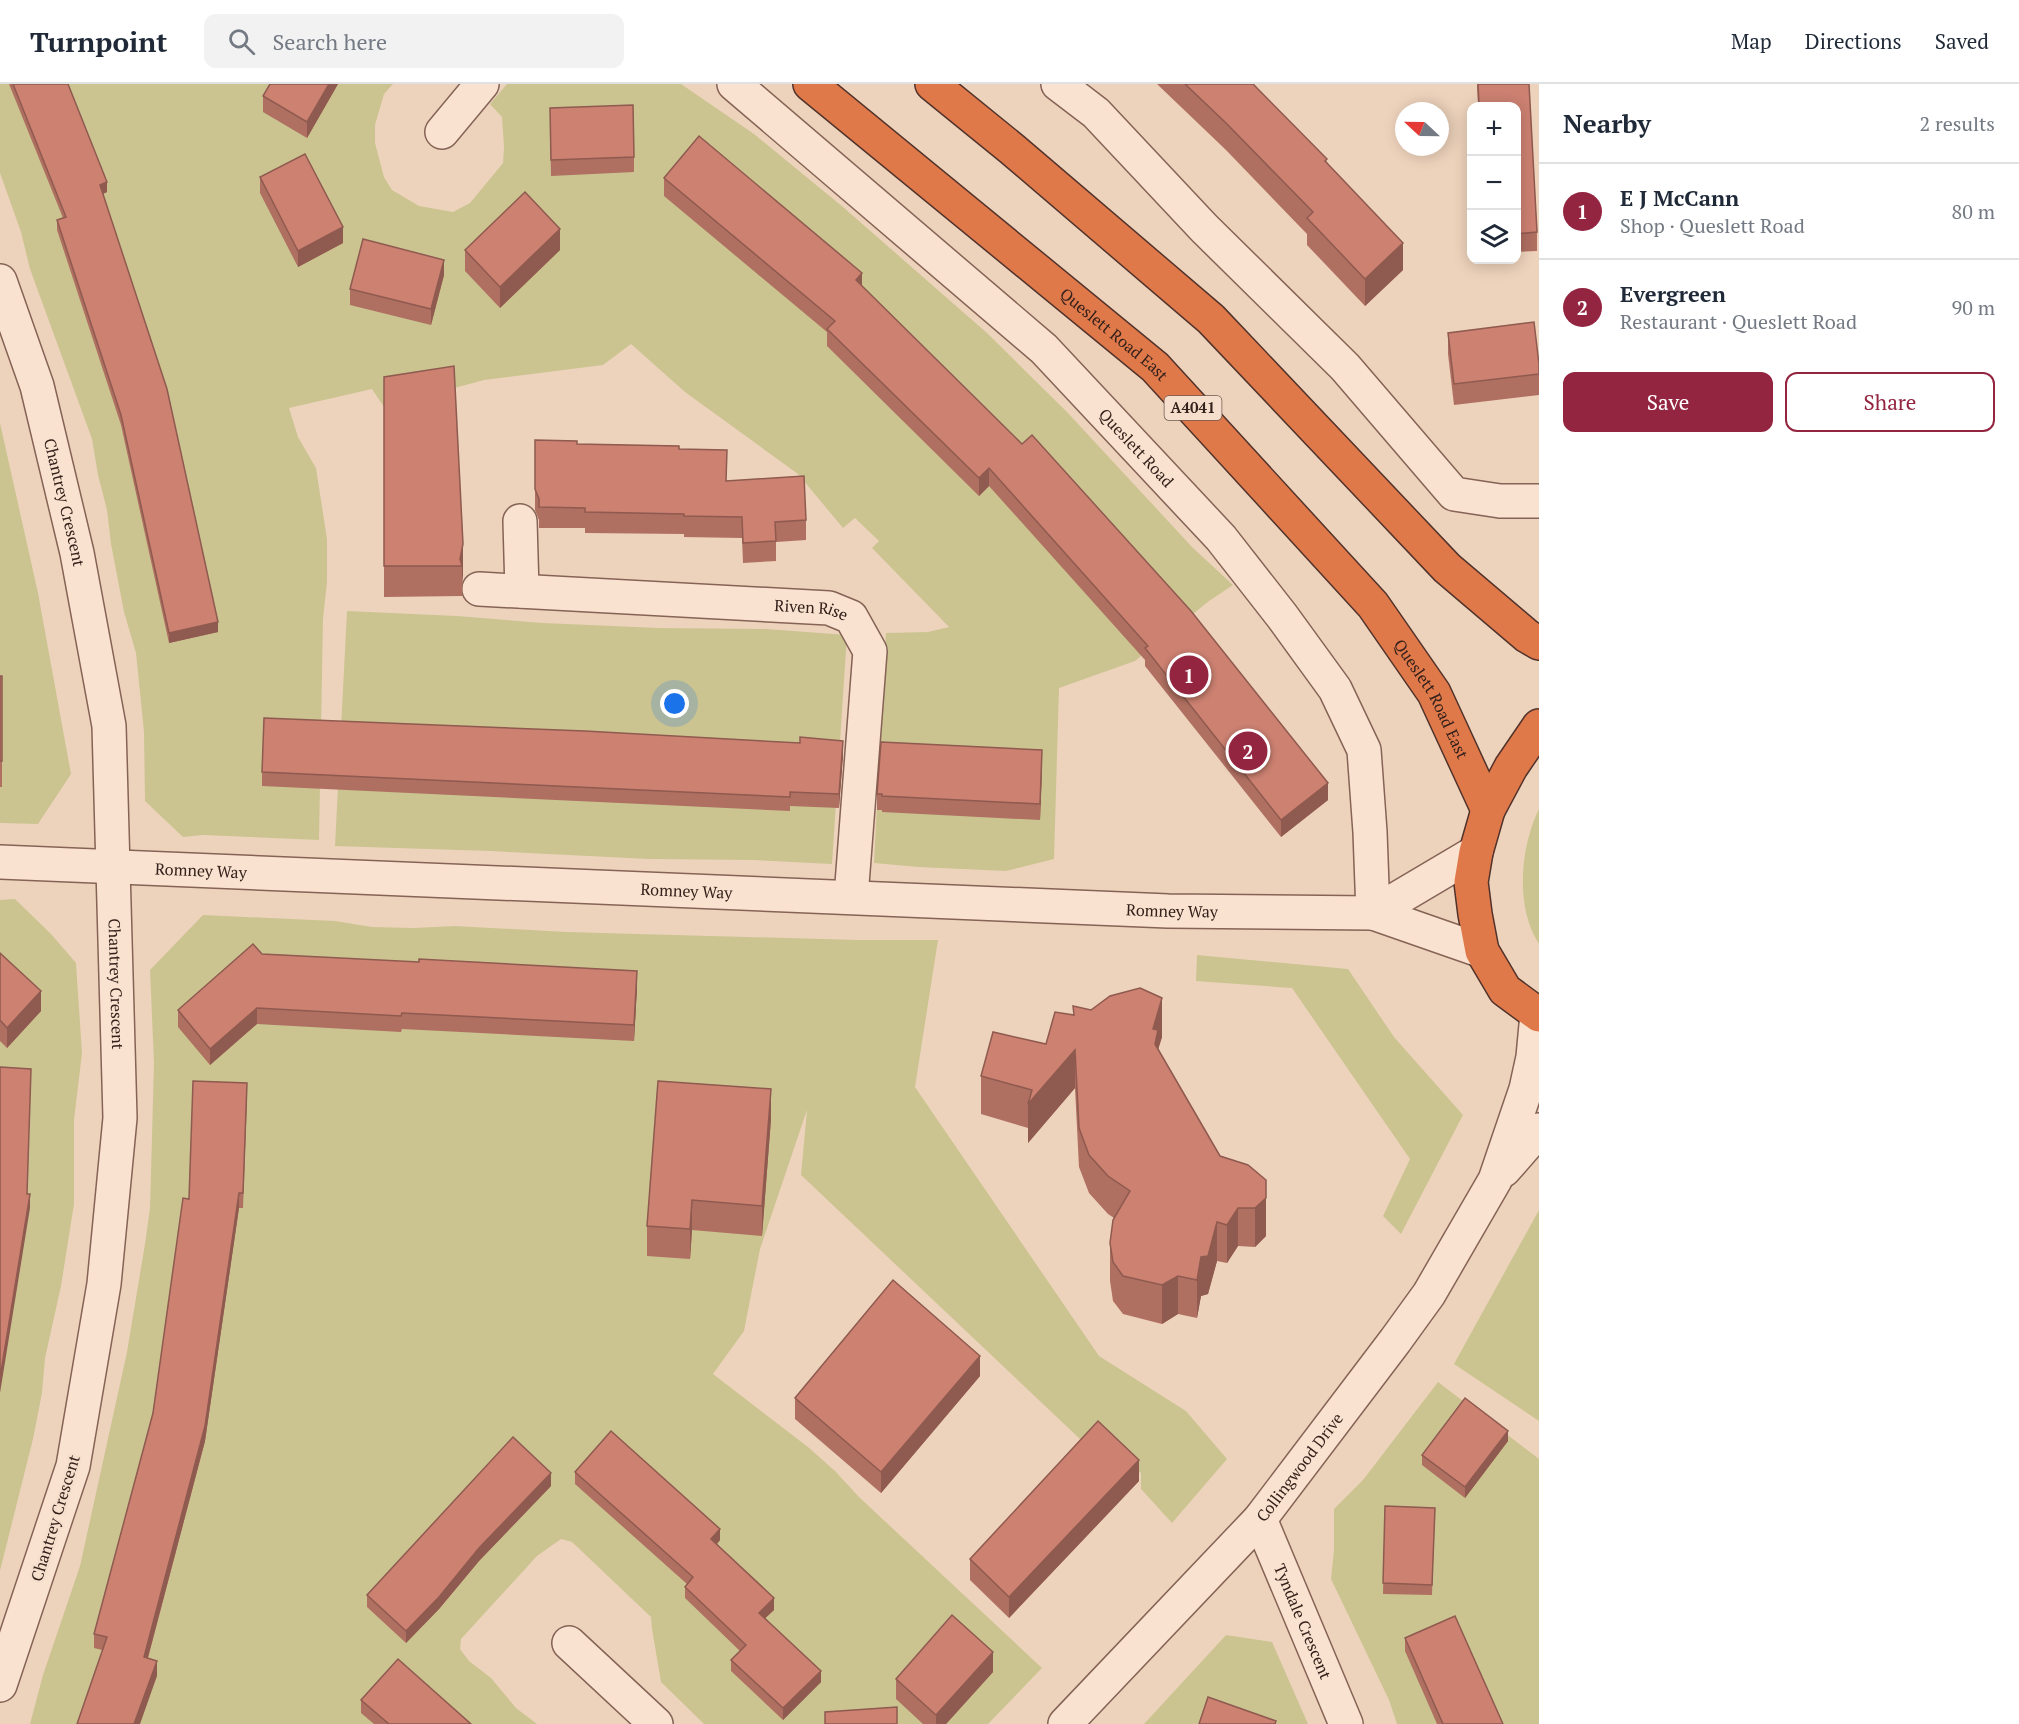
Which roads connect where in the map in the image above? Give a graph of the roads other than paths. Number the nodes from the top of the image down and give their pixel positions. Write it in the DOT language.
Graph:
graph roads {
  1 [pos="482,84"];
  2 [pos="734,84"];
  3 [pos="810,84"];
  4 [pos="932,84"];
  5 [pos="1058,84"];
  6 [pos="442,132"];
  7 [pos="0,281"];
  8 [pos="1539,501"];
  9 [pos="520,521"];
  10 [pos="479,589"];
  11 [pos="522,591"];
  12 [pos="1539,643"];
  13 [pos="1539,726"];
  14 [pos="1488,810"];
  15 [pos="1476,852"];
  16 [pos="0,862"];
  17 [pos="114,866"];
  18 [pos="851,897"];
  19 [pos="1373,913"];
  20 [pos="1482,951"];
  21 [pos="1538,1015"];
  22 [pos="1539,1130"];
  23 [pos="1494,1180"];
  24 [pos="1260,1519"];
  25 [pos="569,1643"];
  26 [pos="0,1686"];
  27 [pos="656,1724"];
  28 [pos="1065,1724"];
  29 [pos="1346,1724"];
  1 -- 6 [label="street"];
  2 -- 19 [label="street, Queslett Road"];
  3 -- 14 [label="highway, Queslett Road East / A4041"];
  4 -- 12 [label="highway"];
  5 -- 8 [label="street"];
  7 -- 17 [label="street, Chantrey Crescent"];
  9 -- 11 [label="street"];
  10 -- 11 [label="street, Riven Rise"];
  11 -- 18 [label="street, Riven Rise"];
  13 -- 14 [label="highway"];
  14 -- 15 [label="highway"];
  15 -- 19 [label="street"];
  15 -- 20 [label="highway"];
  16 -- 17 [label="street, Romney Way"];
  17 -- 18 [label="street, Romney Way"];
  17 -- 26 [label="street, Chantrey Crescent"];
  18 -- 19 [label="street, Romney Way"];
  19 -- 20 [label="street, Romney Way"];
  20 -- 21 [label="highway"];
  21 -- 23 [label="street, Collingwood Drive"];
  22 -- 23 [label="street, Collingwood Drive"];
  23 -- 24 [label="street, Collingwood Drive"];
  24 -- 28 [label="street, Collingwood Drive"];
  24 -- 29 [label="street, Tyndale Crescent"];
  25 -- 27 [label="street"];
}
